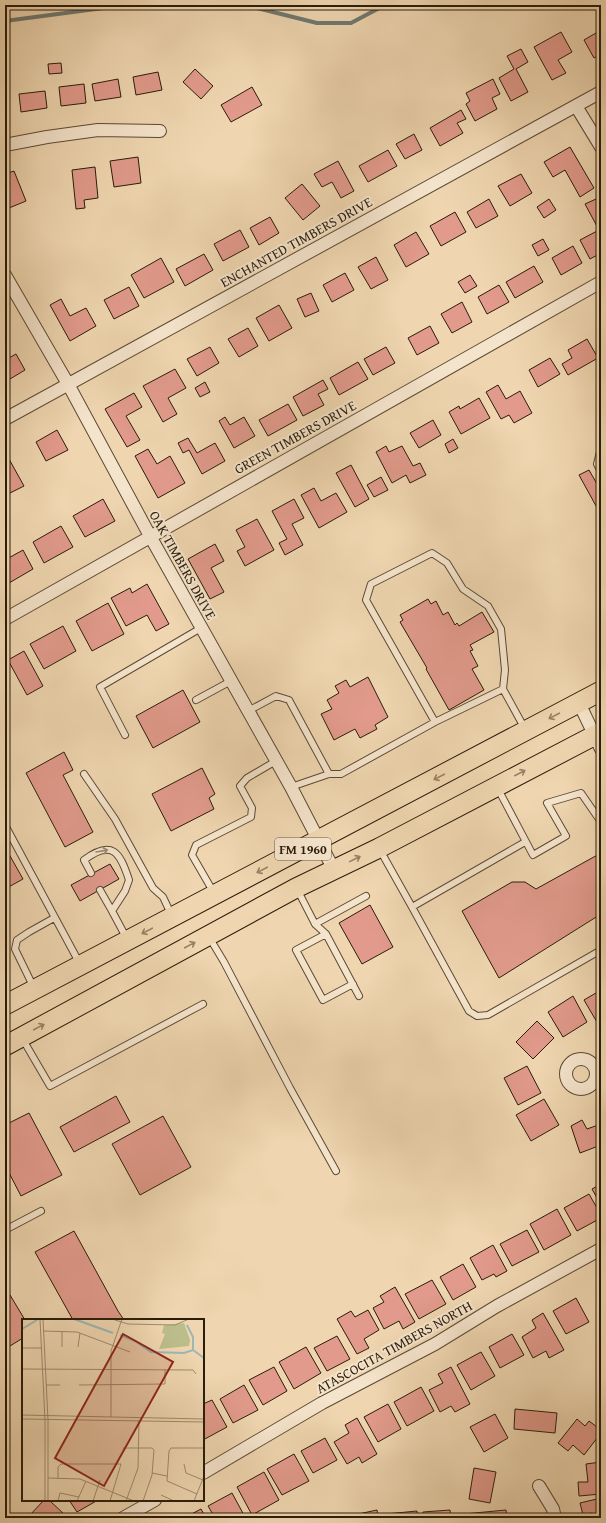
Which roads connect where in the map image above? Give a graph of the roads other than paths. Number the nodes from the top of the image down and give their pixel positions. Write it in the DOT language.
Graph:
graph roads {
  1 [pos="601,92"];
  2 [pos="576,106"];
  3 [pos="160,131"];
  4 [pos="5,145"];
  5 [pos="601,147"];
  6 [pos="5,274"];
  7 [pos="601,282"];
  8 [pos="68,384"];
  9 [pos="5,419"];
  10 [pos="601,448"];
  11 [pos="601,472"];
  12 [pos="150,536"];
  13 [pos="5,619"];
  14 [pos="201,628"];
  15 [pos="231,681"];
  16 [pos="504,689"];
  17 [pos="601,691"];
  18 [pos="196,700"];
  19 [pos="578,703"];
  20 [pos="248,711"];
  21 [pos="435,722"];
  22 [pos="526,731"];
  23 [pos="125,735"];
  24 [pos="599,739"];
  25 [pos="276,761"];
  26 [pos="84,774"];
  27 [pos="329,774"];
  28 [pos="496,786"];
  29 [pos="290,787"];
  30 [pos="601,822"];
  31 [pos="5,825"];
  32 [pos="318,841"];
  33 [pos="525,842"];
  34 [pos="379,848"];
  35 [pos="334,870"];
  36 [pos="92,873"];
  37 [pos="296,888"];
  38 [pos="100,890"];
  39 [pos="215,895"];
  40 [pos="366,896"];
  41 [pos="412,907"];
  42 [pos="112,912"];
  43 [pos="54,918"];
  44 [pos="172,918"];
  45 [pos="315,924"];
  46 [pos="326,934"];
  47 [pos="208,935"];
  48 [pos="127,941"];
  49 [pos="601,950"];
  50 [pos="81,965"];
  51 [pos="353,984"];
  52 [pos="35,990"];
  53 [pos="359,996"];
  54 [pos="203,1004"];
  55 [pos="5,1005"];
  56 [pos="22,1036"];
  57 [pos="5,1046"];
  58 [pos="336,1171"];
  59 [pos="41,1211"];
  60 [pos="5,1230"];
  61 [pos="601,1249"];
  62 [pos="204,1472"];
  63 [pos="539,1486"];
  64 [pos="153,1501"];
  65 [pos="123,1518"];
  66 [pos="555,1518"];
  1 -- 2 [label="street, ENCHANTED TIMBERS DRIVE"];
  2 -- 5 [label="street"];
  2 -- 8 [label="street, ENCHANTED TIMBERS DRIVE"];
  3 -- 4 [label="street"];
  6 -- 8 [label="street, OAK TIMBERS DRIVE"];
  7 -- 12 [label="street, GREEN TIMBERS DRIVE"];
  8 -- 9 [label="street, ENCHANTED TIMBERS DRIVE"];
  8 -- 12 [label="street, OAK TIMBERS DRIVE"];
  10 -- 11 [label="lane"];
  12 -- 13 [label="street, GREEN TIMBERS DRIVE"];
  12 -- 14 [label="street, OAK TIMBERS DRIVE"];
  14 -- 15 [label="street, OAK TIMBERS DRIVE"];
  14 -- 23 [label="lane"];
  15 -- 18 [label="lane"];
  15 -- 20 [label="street, OAK TIMBERS DRIVE"];
  16 -- 21 [label="lane"];
  16 -- 21 [label="lane"];
  16 -- 22 [label="lane"];
  17 -- 19 [label="main road, FM 1960 / FM 1960"];
  19 -- 22 [label="main road, FM 1960 / FM 1960, one-way"];
  19 -- 24 [label="street"];
  20 -- 25 [label="street, OAK TIMBERS DRIVE"];
  20 -- 27 [label="lane"];
  21 -- 27 [label="lane"];
  22 -- 32 [label="main road, FM 1960 / FM 1960, one-way"];
  28 -- 24 [label="main road, FM 1960 / FM 1960, one-way"];
  25 -- 29 [label="street, OAK TIMBERS DRIVE"];
  25 -- 39 [label="lane"];
  26 -- 44 [label="lane"];
  27 -- 29 [label="lane"];
  28 -- 33 [label="lane"];
  28 -- 34 [label="main road, FM 1960 / FM 1960"];
  29 -- 32 [label="street, OAK TIMBERS DRIVE"];
  30 -- 33 [label="lane"];
  31 -- 43 [label="lane"];
  32 -- 35 [label="street, OAK TIMBERS DRIVE"];
  32 -- 39 [label="main road, FM 1960 / FM 1960, one-way"];
  33 -- 41 [label="lane"];
  35 -- 34 [label="main road, FM 1960 / FM 1960, one-way"];
  34 -- 41 [label="lane"];
  35 -- 37 [label="main road, FM 1960 / FM 1960"];
  36 -- 42 [label="lane, one-way"];
  37 -- 45 [label="lane"];
  37 -- 47 [label="main road, FM 1960 / FM 1960"];
  38 -- 42 [label="lane"];
  39 -- 44 [label="main road, FM 1960 / FM 1960"];
  40 -- 45 [label="lane"];
  41 -- 49 [label="lane"];
  42 -- 48 [label="lane"];
  43 -- 50 [label="lane"];
  43 -- 52 [label="lane"];
  44 -- 48 [label="main road, FM 1960 / FM 1960, one-way"];
  45 -- 46 [label="lane"];
  46 -- 51 [label="lane"];
  46 -- 51 [label="lane"];
  56 -- 47 [label="main road, FM 1960 / FM 1960, one-way"];
  47 -- 58 [label="lane"];
  48 -- 50 [label="main road, FM 1960 / FM 1960"];
  50 -- 52 [label="main road, FM 1960 / FM 1960"];
  51 -- 53 [label="lane"];
  52 -- 55 [label="main road, FM 1960 / FM 1960"];
  54 -- 56 [label="lane"];
  56 -- 57 [label="main road, FM 1960 / FM 1960"];
  59 -- 60 [label="lane"];
  61 -- 62 [label="street, ATASCOCITA TIMBERS NORTH"];
  63 -- 66 [label="street"];
  64 -- 65 [label="street"];
}
